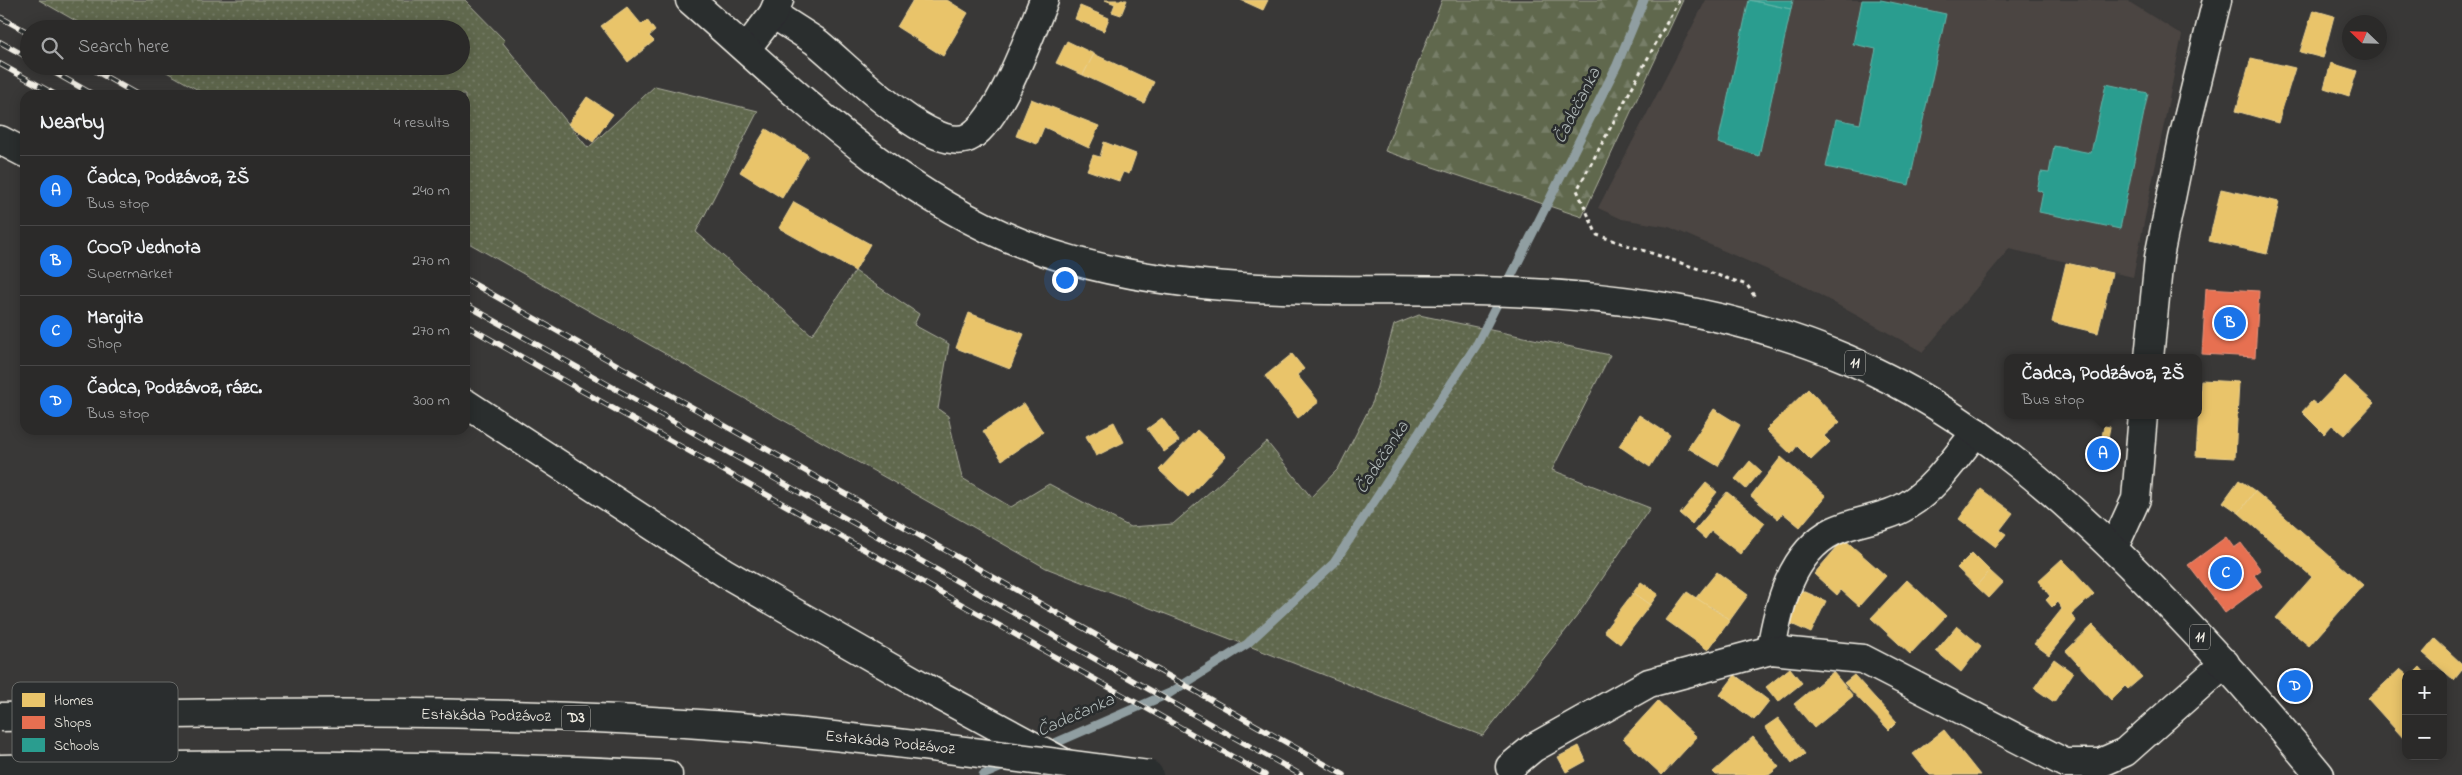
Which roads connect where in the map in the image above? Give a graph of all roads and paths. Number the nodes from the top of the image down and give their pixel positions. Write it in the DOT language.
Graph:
graph roads {
  1 [pos="690,0"];
  2 [pos="1044,0"];
  3 [pos="1679,0"];
  4 [pos="2217,0"];
  5 [pos="776,7"];
  6 [pos="746,49"];
  7 [pos="0,140"];
  8 [pos="20,150"];
  9 [pos="1782,335"];
  10 [pos="2149,354"];
  11 [pos="470,406"];
  12 [pos="2143,419"];
  13 [pos="1976,432"];
  14 [pos="2114,548"];
  15 [pos="1771,650"];
  16 [pos="2225,663"];
  17 [pos="178,715"];
  18 [pos="1510,767"];
  19 [pos="0,769"];
  20 [pos="1084,773"];
  21 [pos="668,775"];
  22 [pos="1149,775"];
  23 [pos="2320,775"];
  1 -- 6 [label="main road, 11"];
  2 -- 5 [label="main road"];
  3 -- 9 [label="path"];
  4 -- 10 [label="main road"];
  5 -- 6 [label="main road"];
  6 -- 9 [label="main road, 11"];
  7 -- 8 [label="main road"];
  9 -- 13 [label="main road, 11"];
  11 -- 20 [label="main road, bridge"];
  12 -- 14 [label="main road"];
  13 -- 14 [label="main road, 11"];
  13 -- 15 [label="main road"];
  14 -- 16 [label="main road, 11"];
  15 -- 16 [label="main road"];
  15 -- 18 [label="main road"];
  16 -- 23 [label="main road, 11"];
  17 -- 22 [label="main road, Estakáda Podzávoz / D3, bridge"];
  19 -- 21 [label="main road"];
}
